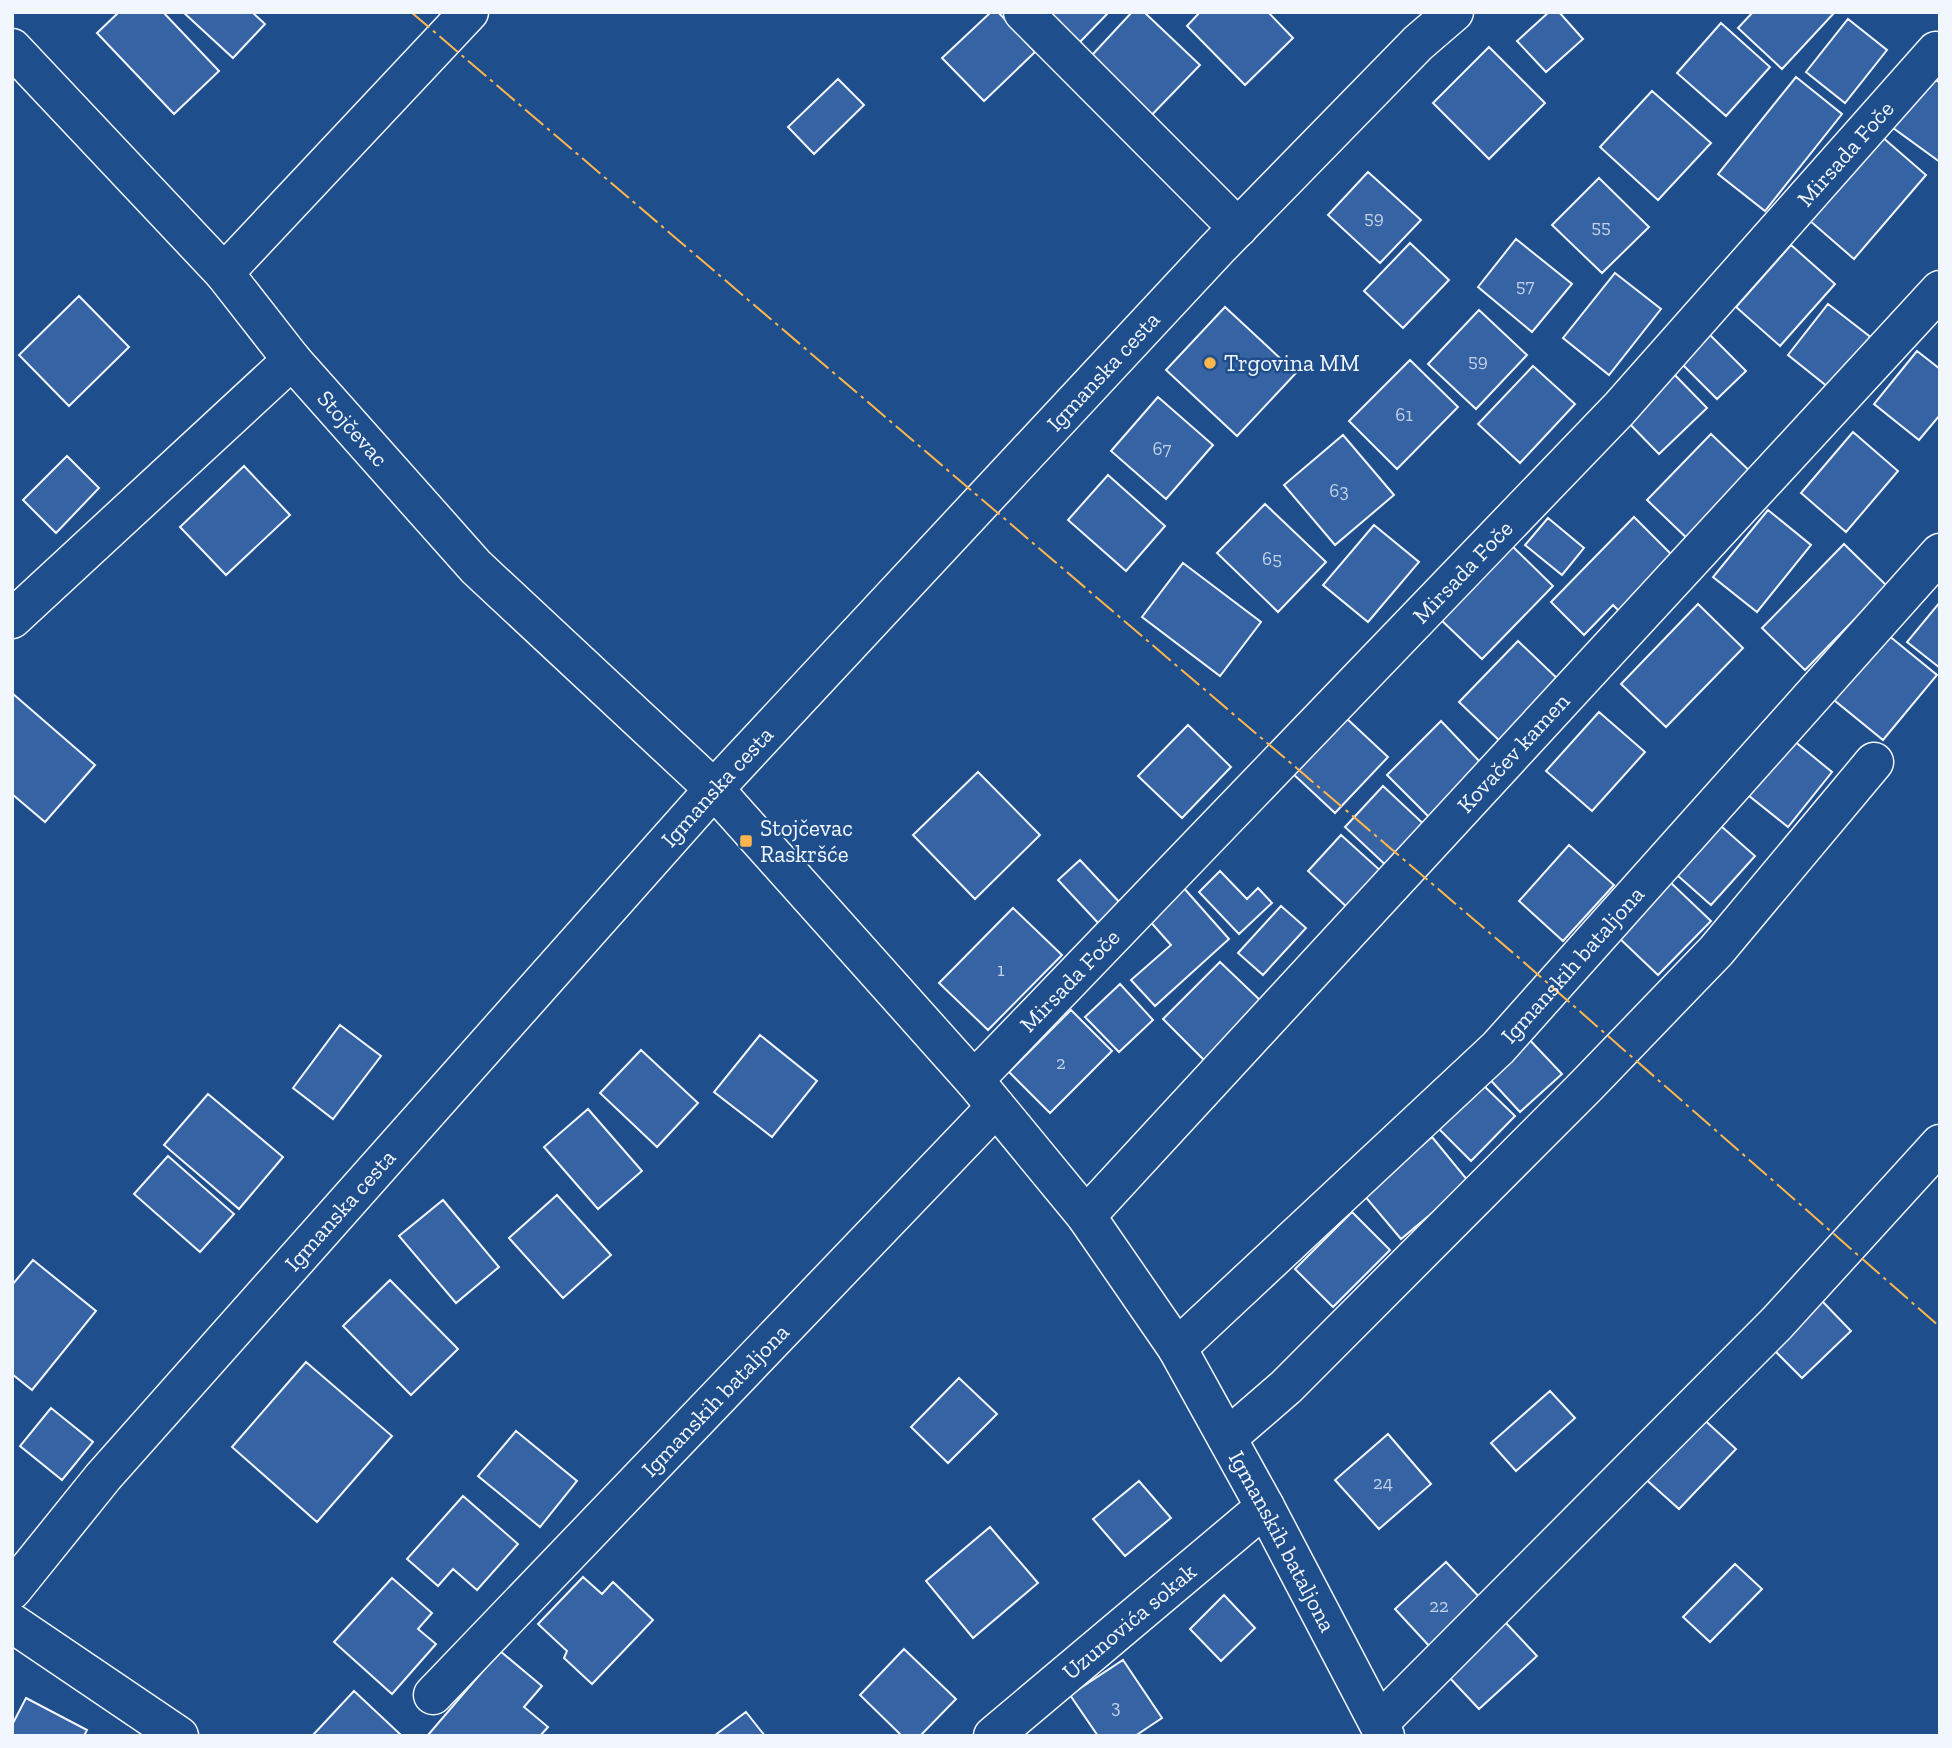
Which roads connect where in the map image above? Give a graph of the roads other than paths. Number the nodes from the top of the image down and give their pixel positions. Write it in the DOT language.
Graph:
graph roads {
  1 [pos="469,12"];
  2 [pos="1023,12"];
  3 [pos="1454,12"];
  4 [pos="12,48"];
  5 [pos="1936,51"];
  6 [pos="1238,228"];
  7 [pos="224,273"];
  8 [pos="1940,290"];
  9 [pos="292,360"];
  10 [pos="1940,553"];
  11 [pos="12,619"];
  12 [pos="1874,762"];
  13 [pos="714,789"];
  14 [pos="985,1094"];
  15 [pos="1940,1144"];
  16 [pos="1086,1216"];
  17 [pos="1177,1348"];
  18 [pos="1227,1438"];
  19 [pos="1265,1507"];
  20 [pos="12,1590"];
  21 [pos="12,1623"];
  22 [pos="433,1695"];
  23 [pos="1382,1729"];
  24 [pos="179,1736"];
  25 [pos="993,1736"];
  1 -- 7 [label="street"];
  2 -- 6 [label="street"];
  3 -- 6 [label="street, Igmanska cesta"];
  4 -- 7 [label="street, Stojčevac"];
  5 -- 14 [label="street, Mirsada Foče"];
  6 -- 13 [label="street, Igmanska cesta"];
  7 -- 9 [label="street, Stojčevac"];
  8 -- 16 [label="street, Kovačev kamen"];
  9 -- 11 [label="street"];
  9 -- 13 [label="street, Stojčevac"];
  10 -- 17 [label="street, Igmanskih bataljona"];
  12 -- 18 [label="street"];
  13 -- 14 [label="street, Igmanskih bataljona"];
  13 -- 20 [label="street, Igmanska cesta"];
  14 -- 16 [label="street, Igmanskih bataljona"];
  14 -- 22 [label="street, Igmanskih bataljona"];
  15 -- 23 [label="street"];
  16 -- 17 [label="street, Igmanskih bataljona"];
  17 -- 18 [label="street, Igmanskih bataljona"];
  18 -- 19 [label="street, Igmanskih bataljona"];
  19 -- 23 [label="street, Igmanskih bataljona"];
  19 -- 25 [label="street, Uzunovića sokak"];
  21 -- 24 [label="street"];
}
